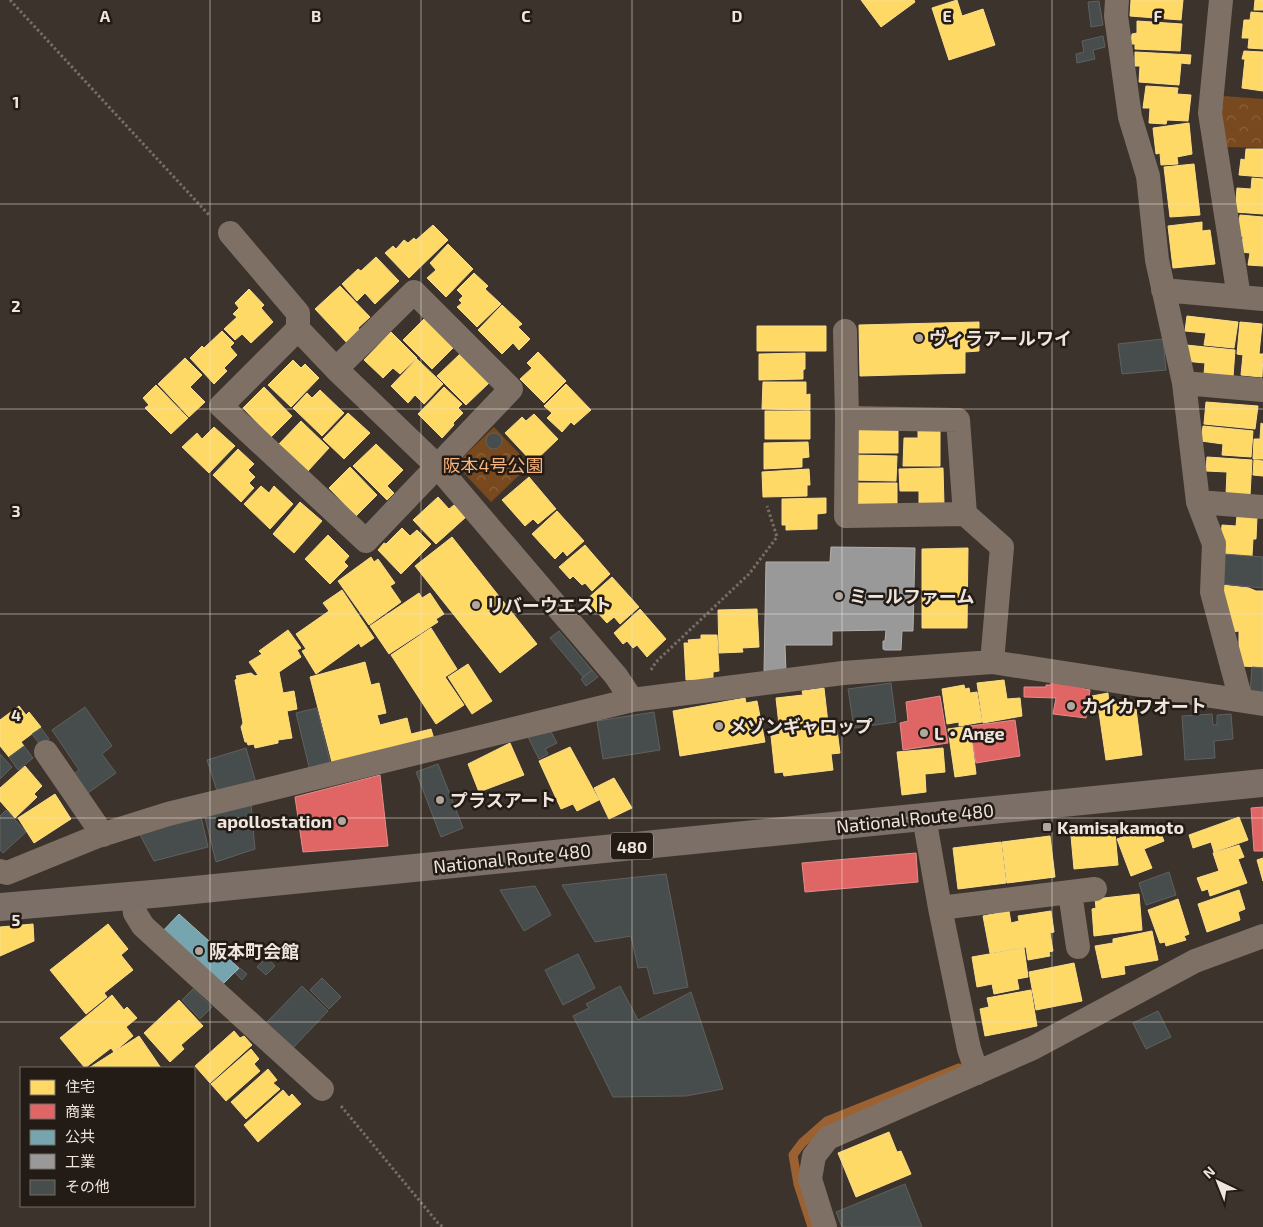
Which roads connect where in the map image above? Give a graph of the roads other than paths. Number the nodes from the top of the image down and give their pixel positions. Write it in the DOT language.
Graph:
graph roads {
  1 [pos="1117,0"];
  2 [pos="1221,0"];
  3 [pos="230,233"];
  4 [pos="1163,290"];
  5 [pos="1239,297"];
  6 [pos="1263,299"];
  7 [pos="298,329"];
  8 [pos="845,332"];
  9 [pos="336,369"];
  10 [pos="1184,383"];
  11 [pos="1263,390"];
  12 [pos="847,418"];
  13 [pos="437,466"];
  14 [pos="1198,502"];
  15 [pos="1263,507"];
  16 [pos="965,514"];
  17 [pos="992,662"];
  18 [pos="632,700"];
  19 [pos="1252,702"];
  20 [pos="46,752"];
  21 [pos="1263,783"];
  22 [pos="924,817"];
  23 [pos="103,834"];
  24 [pos="3,872"];
  25 [pos="1095,889"];
  26 [pos="1070,892"];
  27 [pos="133,896"];
  28 [pos="6,906"];
  29 [pos="940,908"];
  30 [pos="1263,936"];
  31 [pos="1078,947"];
  32 [pos="977,1073"];
  33 [pos="322,1089"];
  34 [pos="825,1227"];
  1 -- 4 [label="street"];
  2 -- 5 [label="street"];
  3 -- 7 [label="street"];
  4 -- 5 [label="street"];
  4 -- 10 [label="street"];
  5 -- 6 [label="street"];
  7 -- 9 [label="street"];
  7 -- 13 [label="street"];
  8 -- 12 [label="street"];
  9 -- 13 [label="street"];
  9 -- 13 [label="street"];
  10 -- 11 [label="street"];
  10 -- 14 [label="street"];
  12 -- 16 [label="street"];
  12 -- 16 [label="street"];
  13 -- 18 [label="street"];
  14 -- 15 [label="street"];
  14 -- 19 [label="street"];
  16 -- 17 [label="street"];
  17 -- 18 [label="street"];
  17 -- 19 [label="street"];
  18 -- 23 [label="street"];
  20 -- 23 [label="street"];
  21 -- 22 [label="highway, National Route 480 / 480"];
  22 -- 27 [label="highway, National Route 480 / 480"];
  22 -- 29 [label="street"];
  23 -- 24 [label="street"];
  24 -- 28 [label="street"];
  25 -- 26 [label="street"];
  26 -- 29 [label="street"];
  26 -- 31 [label="street"];
  27 -- 28 [label="highway, National Route 480 / 480"];
  27 -- 33 [label="street"];
  29 -- 32 [label="street"];
  30 -- 32 [label="street"];
  32 -- 34 [label="street"];
}
